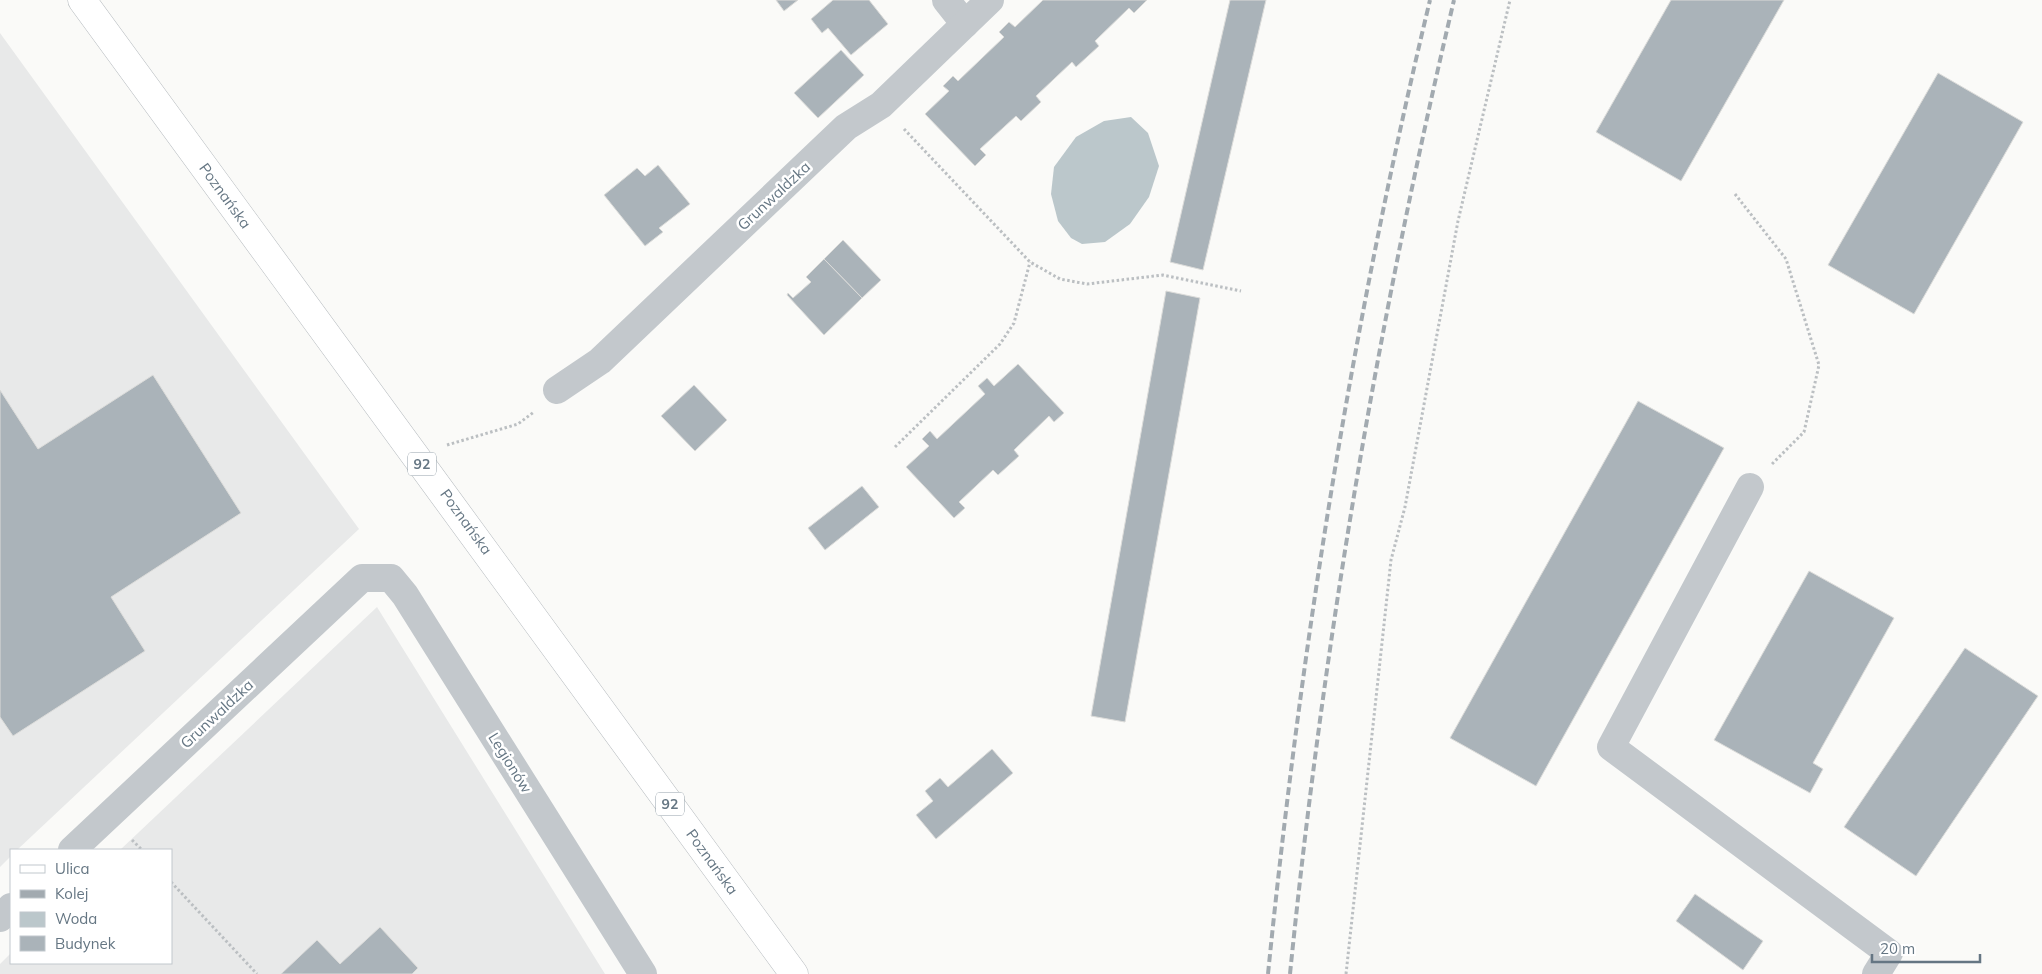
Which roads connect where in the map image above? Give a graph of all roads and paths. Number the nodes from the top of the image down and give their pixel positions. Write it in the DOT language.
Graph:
graph roads {
  1 [pos="82,0"];
  2 [pos="946,0"];
  3 [pos="990,0"];
  4 [pos="1510,0"];
  5 [pos="965,24"];
  6 [pos="881,105"];
  7 [pos="1735,194"];
  8 [pos="1030,262"];
  9 [pos="1241,290"];
  10 [pos="557,390"];
  11 [pos="444,446"];
  12 [pos="895,447"];
  13 [pos="1750,487"];
  14 [pos="362,578"];
  15 [pos="126,834"];
  16 [pos="73,849"];
  17 [pos="141,849"];
  18 [pos="172,883"];
  19 [pos="10,908"];
  20 [pos="0,918"];
  21 [pos="257,974"];
  22 [pos="643,974"];
  23 [pos="794,974"];
  24 [pos="1346,974"];
  25 [pos="1876,974"];
  1 -- 23 [label="main road, Poznańska / 92"];
  2 -- 5 [label="street"];
  3 -- 5 [label="street, Grunwaldzka"];
  4 -- 24 [label="path"];
  5 -- 6 [label="street, Grunwaldzka"];
  6 -- 8 [label="path"];
  6 -- 10 [label="street, Grunwaldzka"];
  7 -- 13 [label="path"];
  8 -- 9 [label="path"];
  8 -- 12 [label="path"];
  10 -- 11 [label="path"];
  13 -- 25 [label="street"];
  14 -- 16 [label="street, Grunwaldzka"];
  14 -- 22 [label="street, Legionów"];
  15 -- 17 [label="path"];
  18 -- 21 [label="path"];
  19 -- 20 [label="street"];
}
